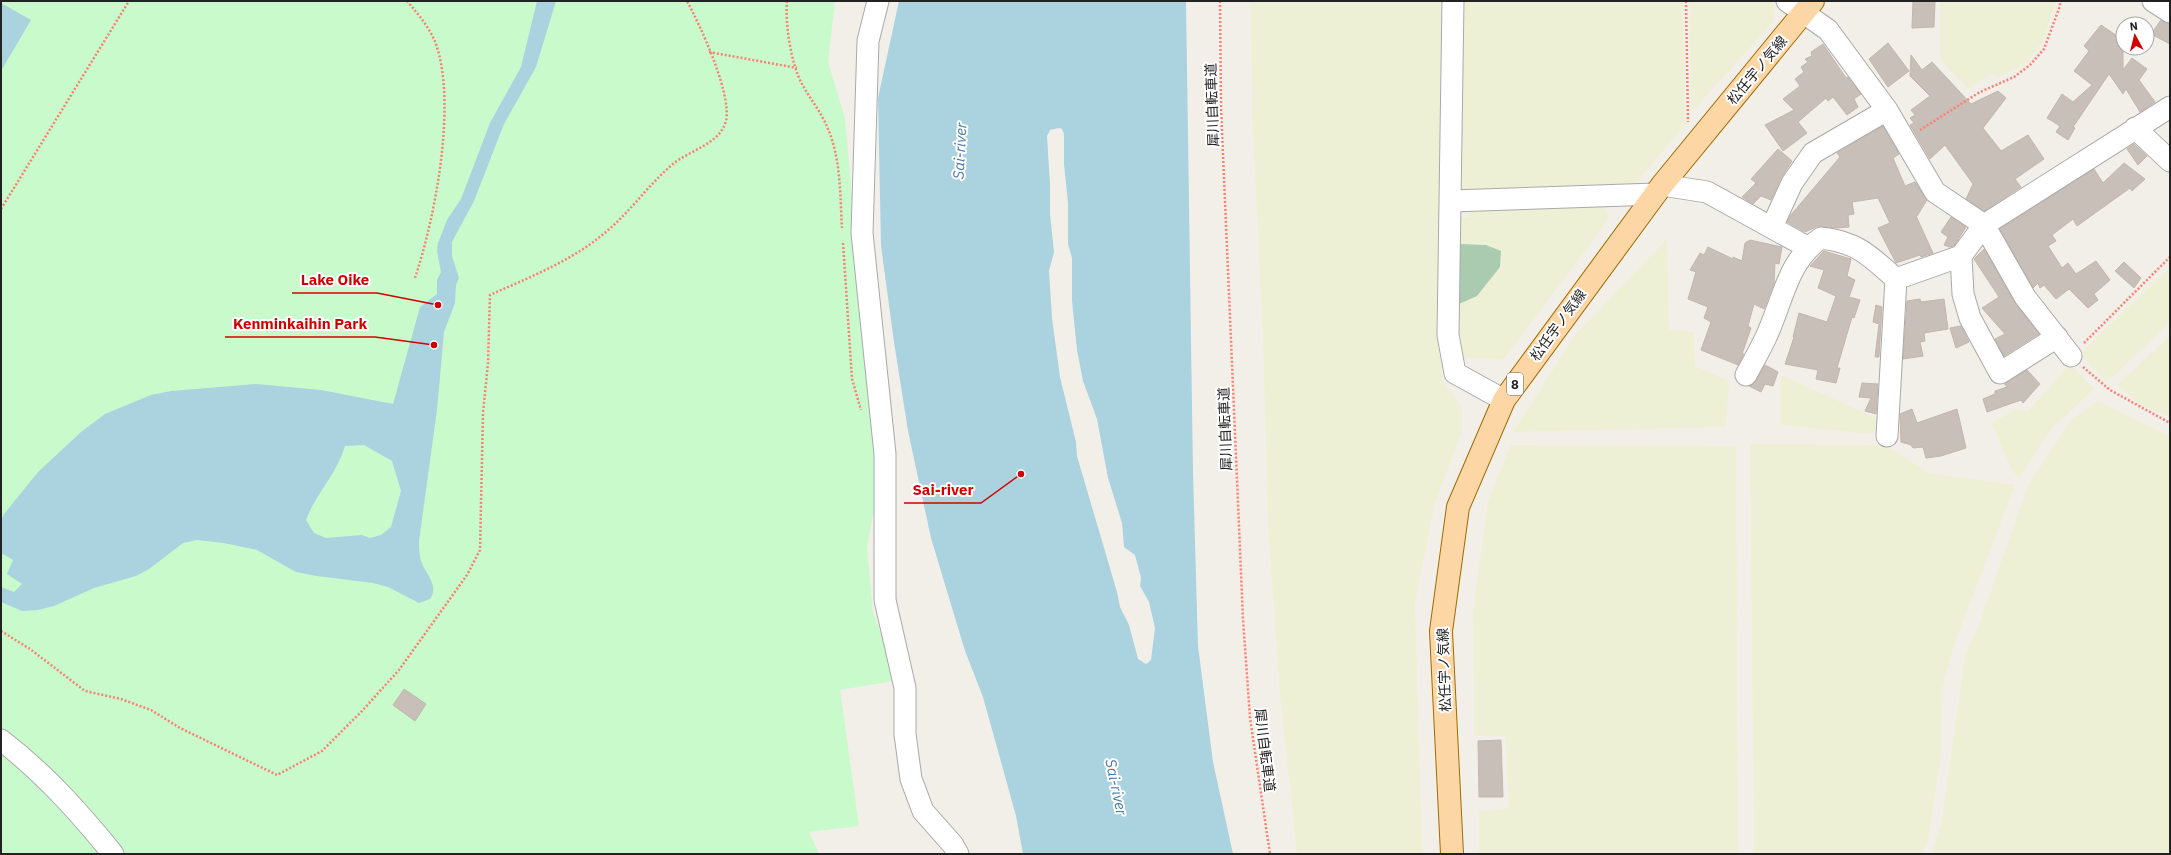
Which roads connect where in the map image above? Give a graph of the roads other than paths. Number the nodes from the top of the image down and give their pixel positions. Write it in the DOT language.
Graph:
graph roads {
  1 [pos="878,1"];
  2 [pos="1453,1"];
  3 [pos="2153,1"];
  4 [pos="1801,5"];
  5 [pos="2170,12"];
  6 [pos="2170,107"];
  7 [pos="1887,110"];
  8 [pos="2135,128"];
  9 [pos="2170,161"];
  10 [pos="1659,190"];
  11 [pos="1451,201"];
  12 [pos="1984,226"];
  13 [pos="1772,227"];
  14 [pos="1807,248"];
  15 [pos="1961,256"];
  16 [pos="1896,279"];
  17 [pos="2056,337"];
  18 [pos="2071,356"];
  19 [pos="1746,375"];
  20 [pos="1504,400"];
  21 [pos="1887,436"];
  22 [pos="1,740"];
  23 [pos="113,854"];
  24 [pos="958,854"];
  25 [pos="1452,854"];
  1 -- 24 [label="street"];
  2 -- 11 [label="street"];
  3 -- 5 [label="street"];
  4 -- 7 [label="street"];
  4 -- 10 [label="main road, 松任宇ノ気線 / 8"];
  6 -- 8 [label="street"];
  7 -- 12 [label="street"];
  7 -- 13 [label="street"];
  8 -- 9 [label="street"];
  8 -- 12 [label="street"];
  10 -- 11 [label="street"];
  10 -- 13 [label="street"];
  10 -- 20 [label="main road, 松任宇ノ気線 / 8"];
  11 -- 20 [label="street"];
  12 -- 15 [label="street"];
  12 -- 17 [label="street"];
  13 -- 14 [label="street"];
  14 -- 16 [label="street"];
  14 -- 19 [label="street"];
  15 -- 16 [label="street"];
  15 -- 17 [label="street"];
  16 -- 21 [label="street"];
  17 -- 18 [label="street"];
  20 -- 25 [label="main road, 松任宇ノ気線 / 8"];
  22 -- 23 [label="street"];
}
